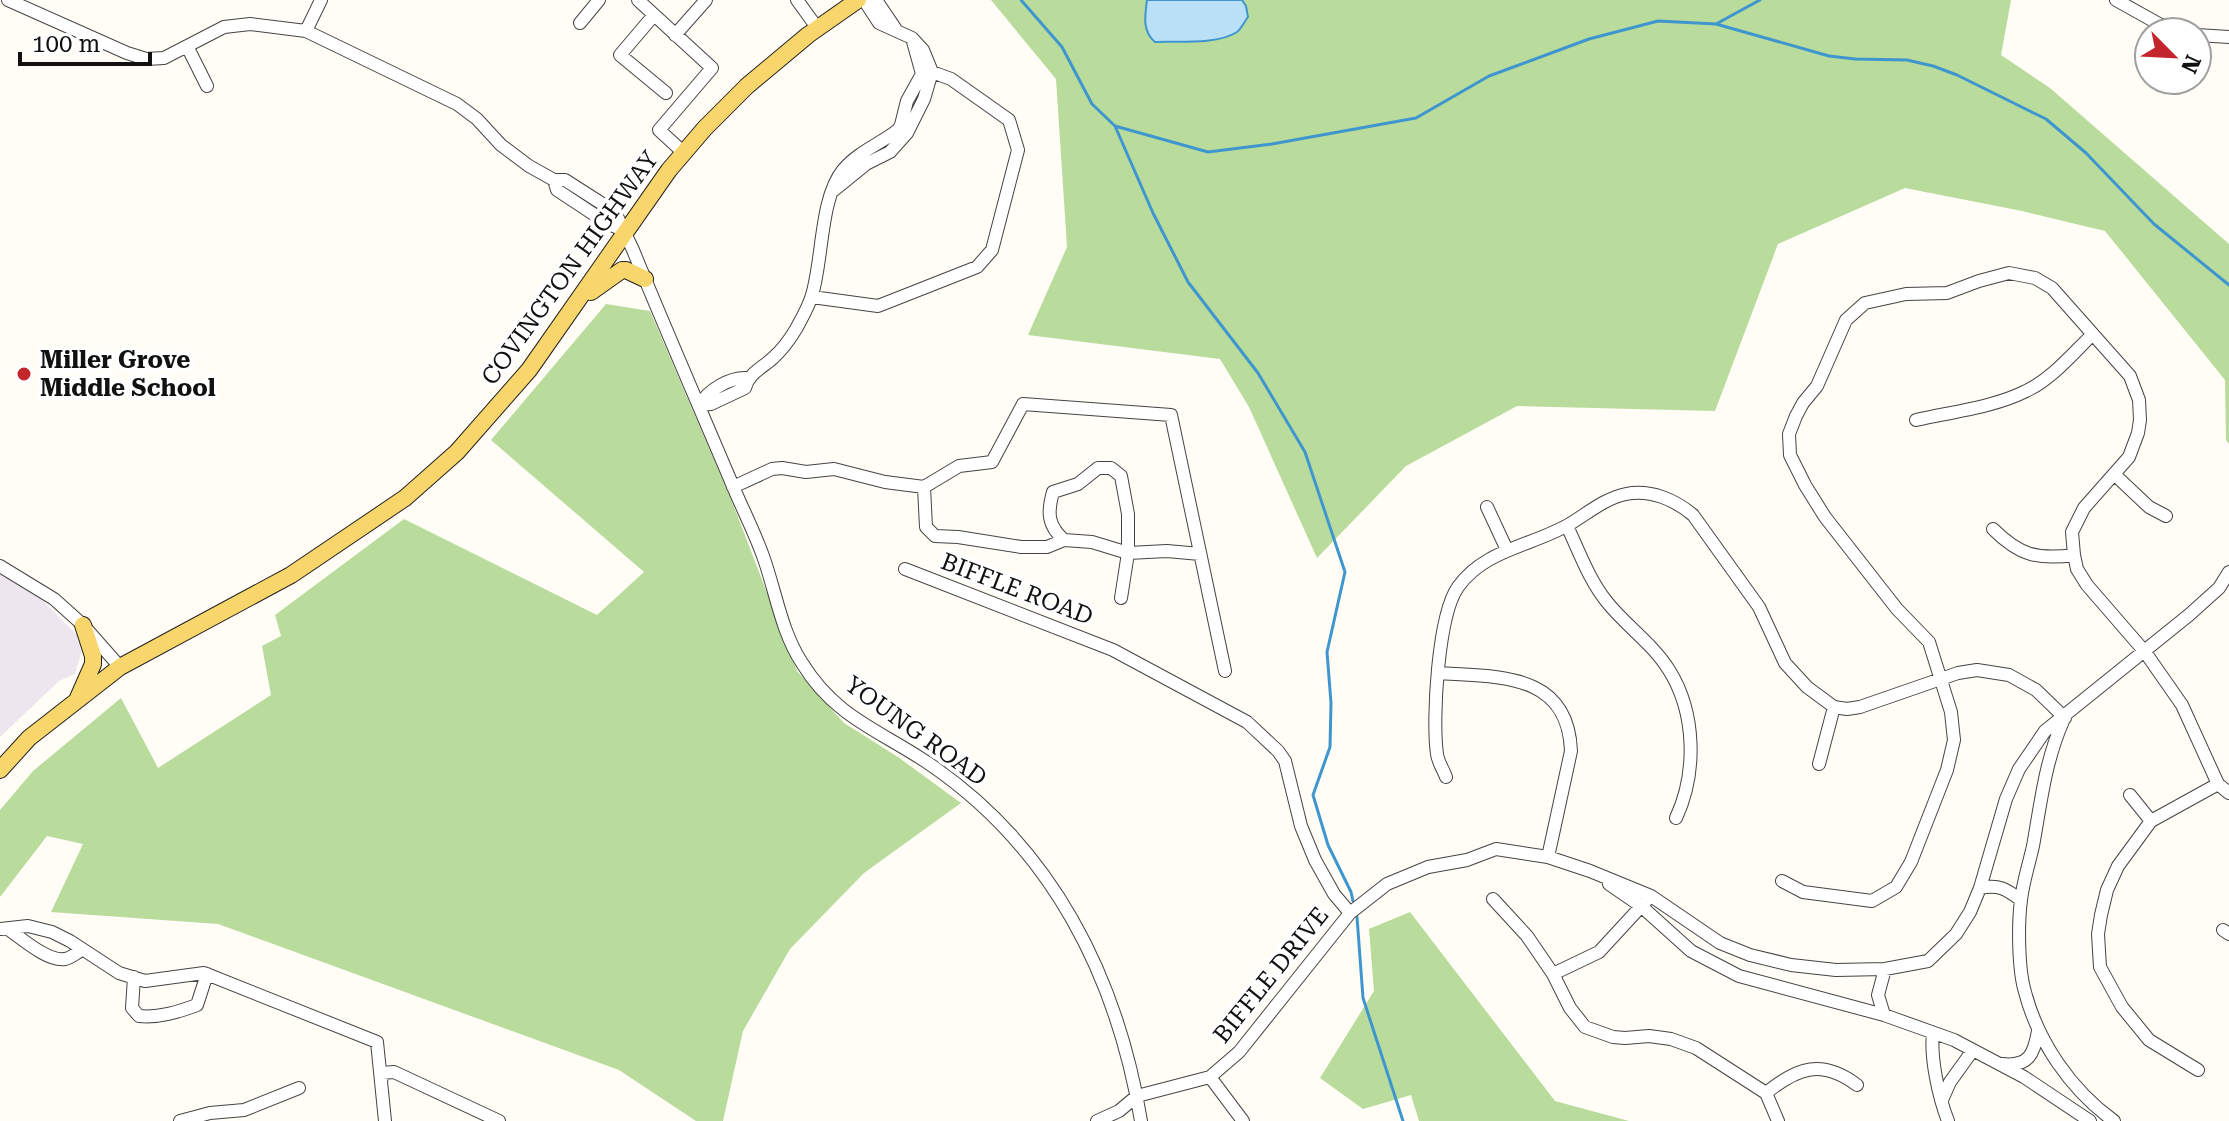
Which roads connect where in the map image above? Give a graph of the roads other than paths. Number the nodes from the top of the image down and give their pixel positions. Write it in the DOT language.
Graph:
graph roads {
  1 [pos="8,0"];
  2 [pos="321,0"];
  3 [pos="638,0"];
  4 [pos="706,0"];
  5 [pos="797,0"];
  6 [pos="861,0"];
  7 [pos="876,0"];
  8 [pos="2116,0"];
  9 [pos="592,2"];
  10 [pos="654,15"];
  11 [pos="2145,16"];
  12 [pos="580,23"];
  13 [pos="818,29"];
  14 [pos="306,31"];
  15 [pos="897,31"];
  16 [pos="675,35"];
  17 [pos="187,46"];
  18 [pos="927,73"];
  19 [pos="207,86"];
  20 [pos="666,93"];
  21 [pos="684,153"];
  22 [pos="625,231"];
  23 [pos="645,279"];
  24 [pos="583,294"];
  25 [pos="812,297"];
  26 [pos="2093,334"];
  27 [pos="747,378"];
  28 [pos="751,402"];
  29 [pos="699,405"];
  30 [pos="1916,420"];
  31 [pos="2114,474"];
  32 [pos="733,487"];
  33 [pos="924,487"];
  34 [pos="1487,507"];
  35 [pos="2166,516"];
  36 [pos="1567,526"];
  37 [pos="1993,529"];
  38 [pos="1064,540"];
  39 [pos="1507,550"];
  40 [pos="1128,553"];
  41 [pos="1200,554"];
  42 [pos="2074,555"];
  43 [pos="0,566"];
  44 [pos="905,569"];
  45 [pos="2229,572"];
  46 [pos="1121,598"];
  47 [pos="83,625"];
  48 [pos="1113,650"];
  49 [pos="2145,652"];
  50 [pos="120,667"];
  51 [pos="1225,671"];
  52 [pos="1438,673"];
  53 [pos="1941,679"];
  54 [pos="77,700"];
  55 [pos="1834,707"];
  56 [pos="2065,718"];
  57 [pos="1819,764"];
  58 [pos="0,770"];
  59 [pos="1446,777"];
  60 [pos="2224,789"];
  61 [pos="2130,795"];
  62 [pos="1676,818"];
  63 [pos="2151,821"];
  64 [pos="1548,857"];
  65 [pos="1590,871"];
  66 [pos="1782,881"];
  67 [pos="1980,888"];
  68 [pos="1651,896"];
  69 [pos="1493,899"];
  70 [pos="2021,900"];
  71 [pos="1641,906"];
  72 [pos="1350,913"];
  73 [pos="4,929"];
  74 [pos="82,950"];
  75 [pos="1885,969"];
  76 [pos="207,974"];
  77 [pos="1553,974"];
  78 [pos="134,977"];
  79 [pos="1884,1015"];
  80 [pos="2038,1031"];
  81 [pos="1933,1033"];
  82 [pos="1973,1050"];
  83 [pos="1999,1064"];
  84 [pos="2198,1070"];
  85 [pos="1210,1077"];
  86 [pos="381,1082"];
  87 [pos="1857,1085"];
  88 [pos="299,1088"];
  89 [pos="1766,1093"];
  90 [pos="1137,1096"];
  91 [pos="1941,1103"];
  92 [pos="180,1121"];
  93 [pos="385,1121"];
  94 [pos="499,1121"];
  95 [pos="1097,1121"];
  96 [pos="1141,1121"];
  97 [pos="1243,1121"];
  98 [pos="1778,1121"];
  99 [pos="1948,1121"];
  100 [pos="2090,1121"];
  101 [pos="2114,1121"];
  1 -- 17 [label="street"];
  2 -- 14 [label="street"];
  3 -- 10 [label="street"];
  4 -- 16 [label="street"];
  5 -- 13 [label="street"];
  6 -- 13 [label="main road, COVINGTON HIGHWAY"];
  6 -- 15 [label="street"];
  7 -- 15 [label="street"];
  8 -- 11 [label="street"];
  9 -- 12 [label="street"];
  10 -- 16 [label="street"];
  10 -- 20 [label="street"];
  13 -- 21 [label="main road, COVINGTON HIGHWAY"];
  14 -- 17 [label="street"];
  14 -- 22 [label="street"];
  15 -- 18 [label="street"];
  16 -- 21 [label="street"];
  17 -- 19 [label="street"];
  18 -- 25 [label="street"];
  18 -- 25 [label="street"];
  21 -- 22 [label="main road, COVINGTON HIGHWAY"];
  22 -- 23 [label="street, YOUNG ROAD"];
  22 -- 24 [label="main road, COVINGTON HIGHWAY"];
  23 -- 24 [label="main road"];
  23 -- 29 [label="street, YOUNG ROAD"];
  24 -- 50 [label="main road, COVINGTON HIGHWAY"];
  25 -- 27 [label="street"];
  26 -- 30 [label="street"];
  26 -- 31 [label="street"];
  26 -- 53 [label="street"];
  27 -- 28 [label="street"];
  27 -- 29 [label="street"];
  29 -- 32 [label="street, YOUNG ROAD"];
  31 -- 35 [label="street"];
  31 -- 42 [label="street"];
  32 -- 33 [label="street"];
  32 -- 90 [label="street, YOUNG ROAD"];
  33 -- 38 [label="street"];
  33 -- 41 [label="street"];
  34 -- 39 [label="street"];
  36 -- 39 [label="street"];
  36 -- 55 [label="street"];
  36 -- 62 [label="street"];
  37 -- 42 [label="street"];
  38 -- 40 [label="street"];
  38 -- 40 [label="street"];
  39 -- 52 [label="street"];
  40 -- 41 [label="street"];
  40 -- 46 [label="street"];
  41 -- 51 [label="street"];
  42 -- 49 [label="street"];
  43 -- 47 [label="street"];
  44 -- 48 [label="street, BIFFLE ROAD"];
  45 -- 49 [label="street, BIFFLE DRIVE"];
  47 -- 50 [label="street"];
  47 -- 54 [label="main road"];
  48 -- 72 [label="street, BIFFLE DRIVE"];
  49 -- 56 [label="street, BIFFLE DRIVE"];
  49 -- 60 [label="street"];
  50 -- 54 [label="main road, COVINGTON HIGHWAY"];
  52 -- 59 [label="street"];
  52 -- 64 [label="street"];
  53 -- 55 [label="street"];
  53 -- 56 [label="street"];
  53 -- 66 [label="street"];
  54 -- 58 [label="main road, COVINGTON HIGHWAY"];
  55 -- 57 [label="street"];
  56 -- 67 [label="street, BIFFLE DRIVE"];
  56 -- 70 [label="street"];
  60 -- 63 [label="street"];
  61 -- 63 [label="street"];
  63 -- 84 [label="street"];
  64 -- 65 [label="street, BIFFLE DRIVE"];
  64 -- 72 [label="street, BIFFLE DRIVE"];
  65 -- 68 [label="street, BIFFLE DRIVE"];
  65 -- 71 [label="street, BIFFLE DRIVE"];
  67 -- 70 [label="street"];
  67 -- 75 [label="street, BIFFLE DRIVE"];
  68 -- 71 [label="street"];
  68 -- 75 [label="street, BIFFLE DRIVE"];
  69 -- 77 [label="street"];
  70 -- 80 [label="street"];
  71 -- 77 [label="street"];
  71 -- 79 [label="street, BIFFLE DRIVE"];
  72 -- 85 [label="street, BIFFLE DRIVE"];
  73 -- 74 [label="street"];
  73 -- 74 [label="street"];
  74 -- 78 [label="street"];
  75 -- 79 [label="street"];
  76 -- 78 [label="street"];
  76 -- 78 [label="street"];
  76 -- 86 [label="street"];
  77 -- 89 [label="street"];
  79 -- 81 [label="street"];
  80 -- 83 [label="street"];
  80 -- 101 [label="street"];
  81 -- 82 [label="street"];
  81 -- 91 [label="street"];
  82 -- 83 [label="street"];
  82 -- 91 [label="street"];
  83 -- 100 [label="street"];
  85 -- 90 [label="street, BIFFLE DRIVE"];
  85 -- 97 [label="street"];
  86 -- 93 [label="street"];
  86 -- 94 [label="street"];
  87 -- 89 [label="street"];
  88 -- 92 [label="street"];
  89 -- 98 [label="street"];
  90 -- 95 [label="street, BIFFLE DRIVE"];
  90 -- 96 [label="street, YOUNG ROAD"];
  91 -- 99 [label="street"];
}
